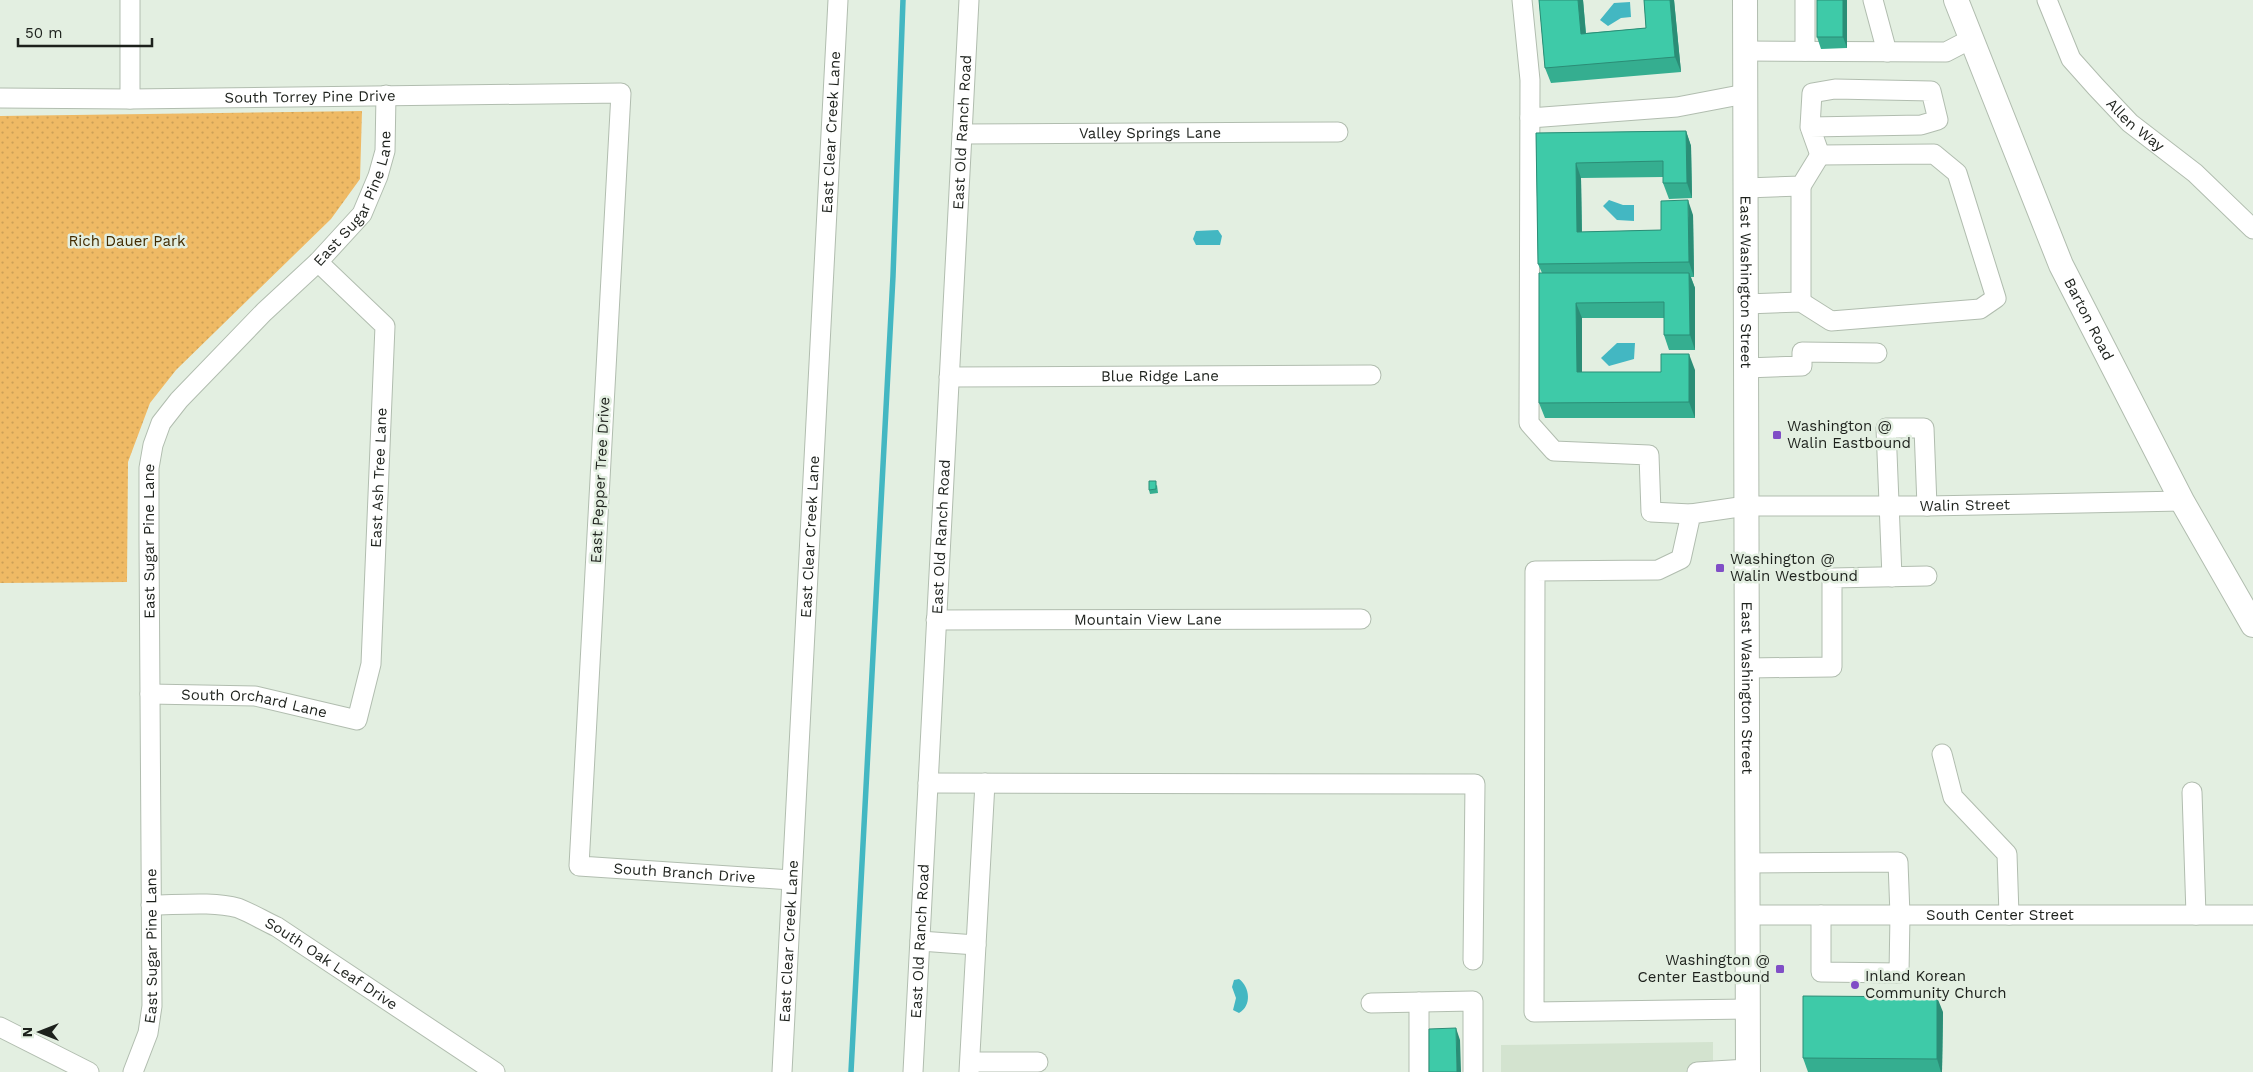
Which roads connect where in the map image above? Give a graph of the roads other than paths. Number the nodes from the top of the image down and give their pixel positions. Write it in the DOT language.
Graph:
graph roads {
  1 [pos="130,0"];
  2 [pos="838,0"];
  3 [pos="969,0"];
  4 [pos="1522,0"];
  5 [pos="1730,0"];
  6 [pos="1745,0"];
  7 [pos="1805,0"];
  8 [pos="1873,0"];
  9 [pos="1956,0"];
  10 [pos="2047,0"];
  11 [pos="1971,39"];
  12 [pos="1746,51"];
  13 [pos="1806,51"];
  14 [pos="1887,52"];
  15 [pos="621,93"];
  16 [pos="386,94"];
  17 [pos="1745,94"];
  18 [pos="0,98"];
  19 [pos="130,99"];
  20 [pos="1530,118"];
  21 [pos="1810,127"];
  22 [pos="1338,132"];
  23 [pos="962,134"];
  24 [pos="1820,155"];
  25 [pos="1801,186"];
  26 [pos="1746,188"];
  27 [pos="2253,229"];
  28 [pos="318,262"];
  29 [pos="1801,302"];
  30 [pos="1746,304"];
  31 [pos="1877,353"];
  32 [pos="1746,368"];
  33 [pos="1371,375"];
  34 [pos="948,377"];
  35 [pos="2182,501"];
  36 [pos="1890,505"];
  37 [pos="1746,506"];
  38 [pos="1927,506"];
  39 [pos="1691,514"];
  40 [pos="1927,576"];
  41 [pos="1892,577"];
  42 [pos="1361,619"];
  43 [pos="936,620"];
  44 [pos="2253,625"];
  45 [pos="1747,668"];
  46 [pos="150,694"];
  47 [pos="357,720"];
  48 [pos="1942,754"];
  49 [pos="928,783"];
  50 [pos="985,783"];
  51 [pos="2192,792"];
  52 [pos="1748,863"];
  53 [pos="579,866"];
  54 [pos="791,880"];
  55 [pos="151,905"];
  56 [pos="1748,914"];
  57 [pos="1821,914"];
  58 [pos="1900,915"];
  59 [pos="2009,915"];
  60 [pos="2196,915"];
  61 [pos="2253,915"];
  62 [pos="920,941"];
  63 [pos="976,944"];
  64 [pos="1473,960"];
  65 [pos="1418,1002"];
  66 [pos="1371,1003"];
  67 [pos="1748,1009"];
  68 [pos="0,1026"];
  69 [pos="1038,1062"];
  70 [pos="969,1067"];
  71 [pos="1748,1070"];
  72 [pos="89,1072"];
  73 [pos="133,1072"];
  74 [pos="494,1072"];
  75 [pos="782,1072"];
  76 [pos="913,1072"];
  77 [pos="1419,1072"];
  78 [pos="1473,1072"];
  79 [pos="1698,1072"];
  1 -- 19 [label="street"];
  2 -- 54 [label="street, East Clear Creek Lane"];
  3 -- 23 [label="street, East Old Ranch Road"];
  4 -- 20 [label="street"];
  5 -- 17 [label="main road, East Washington Street"];
  6 -- 12 [label="main road, East Washington Street"];
  7 -- 13 [label="street"];
  8 -- 14 [label="street"];
  9 -- 11 [label="main road, Barton Road"];
  10 -- 27 [label="street, Allen Way"];
  11 -- 14 [label="street"];
  11 -- 35 [label="main road, Barton Road"];
  12 -- 13 [label="street"];
  12 -- 17 [label="main road, East Washington Street"];
  13 -- 14 [label="street"];
  15 -- 16 [label="street, South Torrey Pine Drive"];
  15 -- 53 [label="street, East Pepper Tree Drive"];
  16 -- 19 [label="street, South Torrey Pine Drive"];
  16 -- 28 [label="street, East Sugar Pine Lane"];
  17 -- 20 [label="street"];
  17 -- 26 [label="main road, East Washington Street"];
  18 -- 19 [label="street, South Torrey Pine Drive"];
  20 -- 39 [label="street, Walin Street"];
  21 -- 21 [label="street"];
  21 -- 24 [label="street"];
  22 -- 23 [label="street, Valley Springs Lane"];
  23 -- 34 [label="street, East Old Ranch Road"];
  24 -- 25 [label="street"];
  24 -- 29 [label="street"];
  25 -- 26 [label="street"];
  25 -- 29 [label="street"];
  26 -- 30 [label="main road, East Washington Street"];
  28 -- 46 [label="street, East Sugar Pine Lane"];
  28 -- 47 [label="street, East Ash Tree Lane"];
  29 -- 30 [label="street"];
  30 -- 32 [label="main road, East Washington Street"];
  31 -- 32 [label="street"];
  32 -- 37 [label="main road, East Washington Street"];
  33 -- 34 [label="street, Blue Ridge Lane"];
  34 -- 43 [label="street, East Old Ranch Road"];
  35 -- 38 [label="street, Walin Street"];
  35 -- 44 [label="main road, Barton Road"];
  36 -- 37 [label="street, Walin Street"];
  36 -- 38 [label="street, Walin Street"];
  36 -- 38 [label="street"];
  36 -- 41 [label="street"];
  37 -- 39 [label="street, Walin Street"];
  37 -- 45 [label="main road, East Washington Street"];
  39 -- 67 [label="street"];
  40 -- 41 [label="street"];
  41 -- 45 [label="street"];
  42 -- 43 [label="street, Mountain View Lane"];
  43 -- 49 [label="street, East Old Ranch Road"];
  45 -- 52 [label="main road, East Washington Street"];
  46 -- 47 [label="street, South Orchard Lane"];
  46 -- 55 [label="street, East Sugar Pine Lane"];
  48 -- 59 [label="street"];
  49 -- 50 [label="street"];
  49 -- 62 [label="street, East Old Ranch Road"];
  50 -- 63 [label="street"];
  50 -- 64 [label="street"];
  51 -- 60 [label="street"];
  52 -- 56 [label="main road, East Washington Street"];
  52 -- 58 [label="street"];
  53 -- 54 [label="street, South Branch Drive"];
  54 -- 75 [label="street, East Clear Creek Lane"];
  55 -- 73 [label="street, East Sugar Pine Lane"];
  55 -- 74 [label="street, South Oak Leaf Drive"];
  56 -- 57 [label="street, South Center Street"];
  56 -- 67 [label="main road, East Washington Street"];
  57 -- 58 [label="street, South Center Street"];
  57 -- 58 [label="street"];
  58 -- 59 [label="street, South Center Street"];
  59 -- 60 [label="street, South Center Street"];
  60 -- 61 [label="street, South Center Street"];
  62 -- 63 [label="street"];
  62 -- 76 [label="street, East Old Ranch Road"];
  63 -- 70 [label="street"];
  65 -- 66 [label="street"];
  65 -- 77 [label="street"];
  65 -- 78 [label="street"];
  67 -- 71 [label="main road, East Washington Street"];
  68 -- 72 [label="street"];
  69 -- 70 [label="street"];
  71 -- 79 [label="street"];
}
